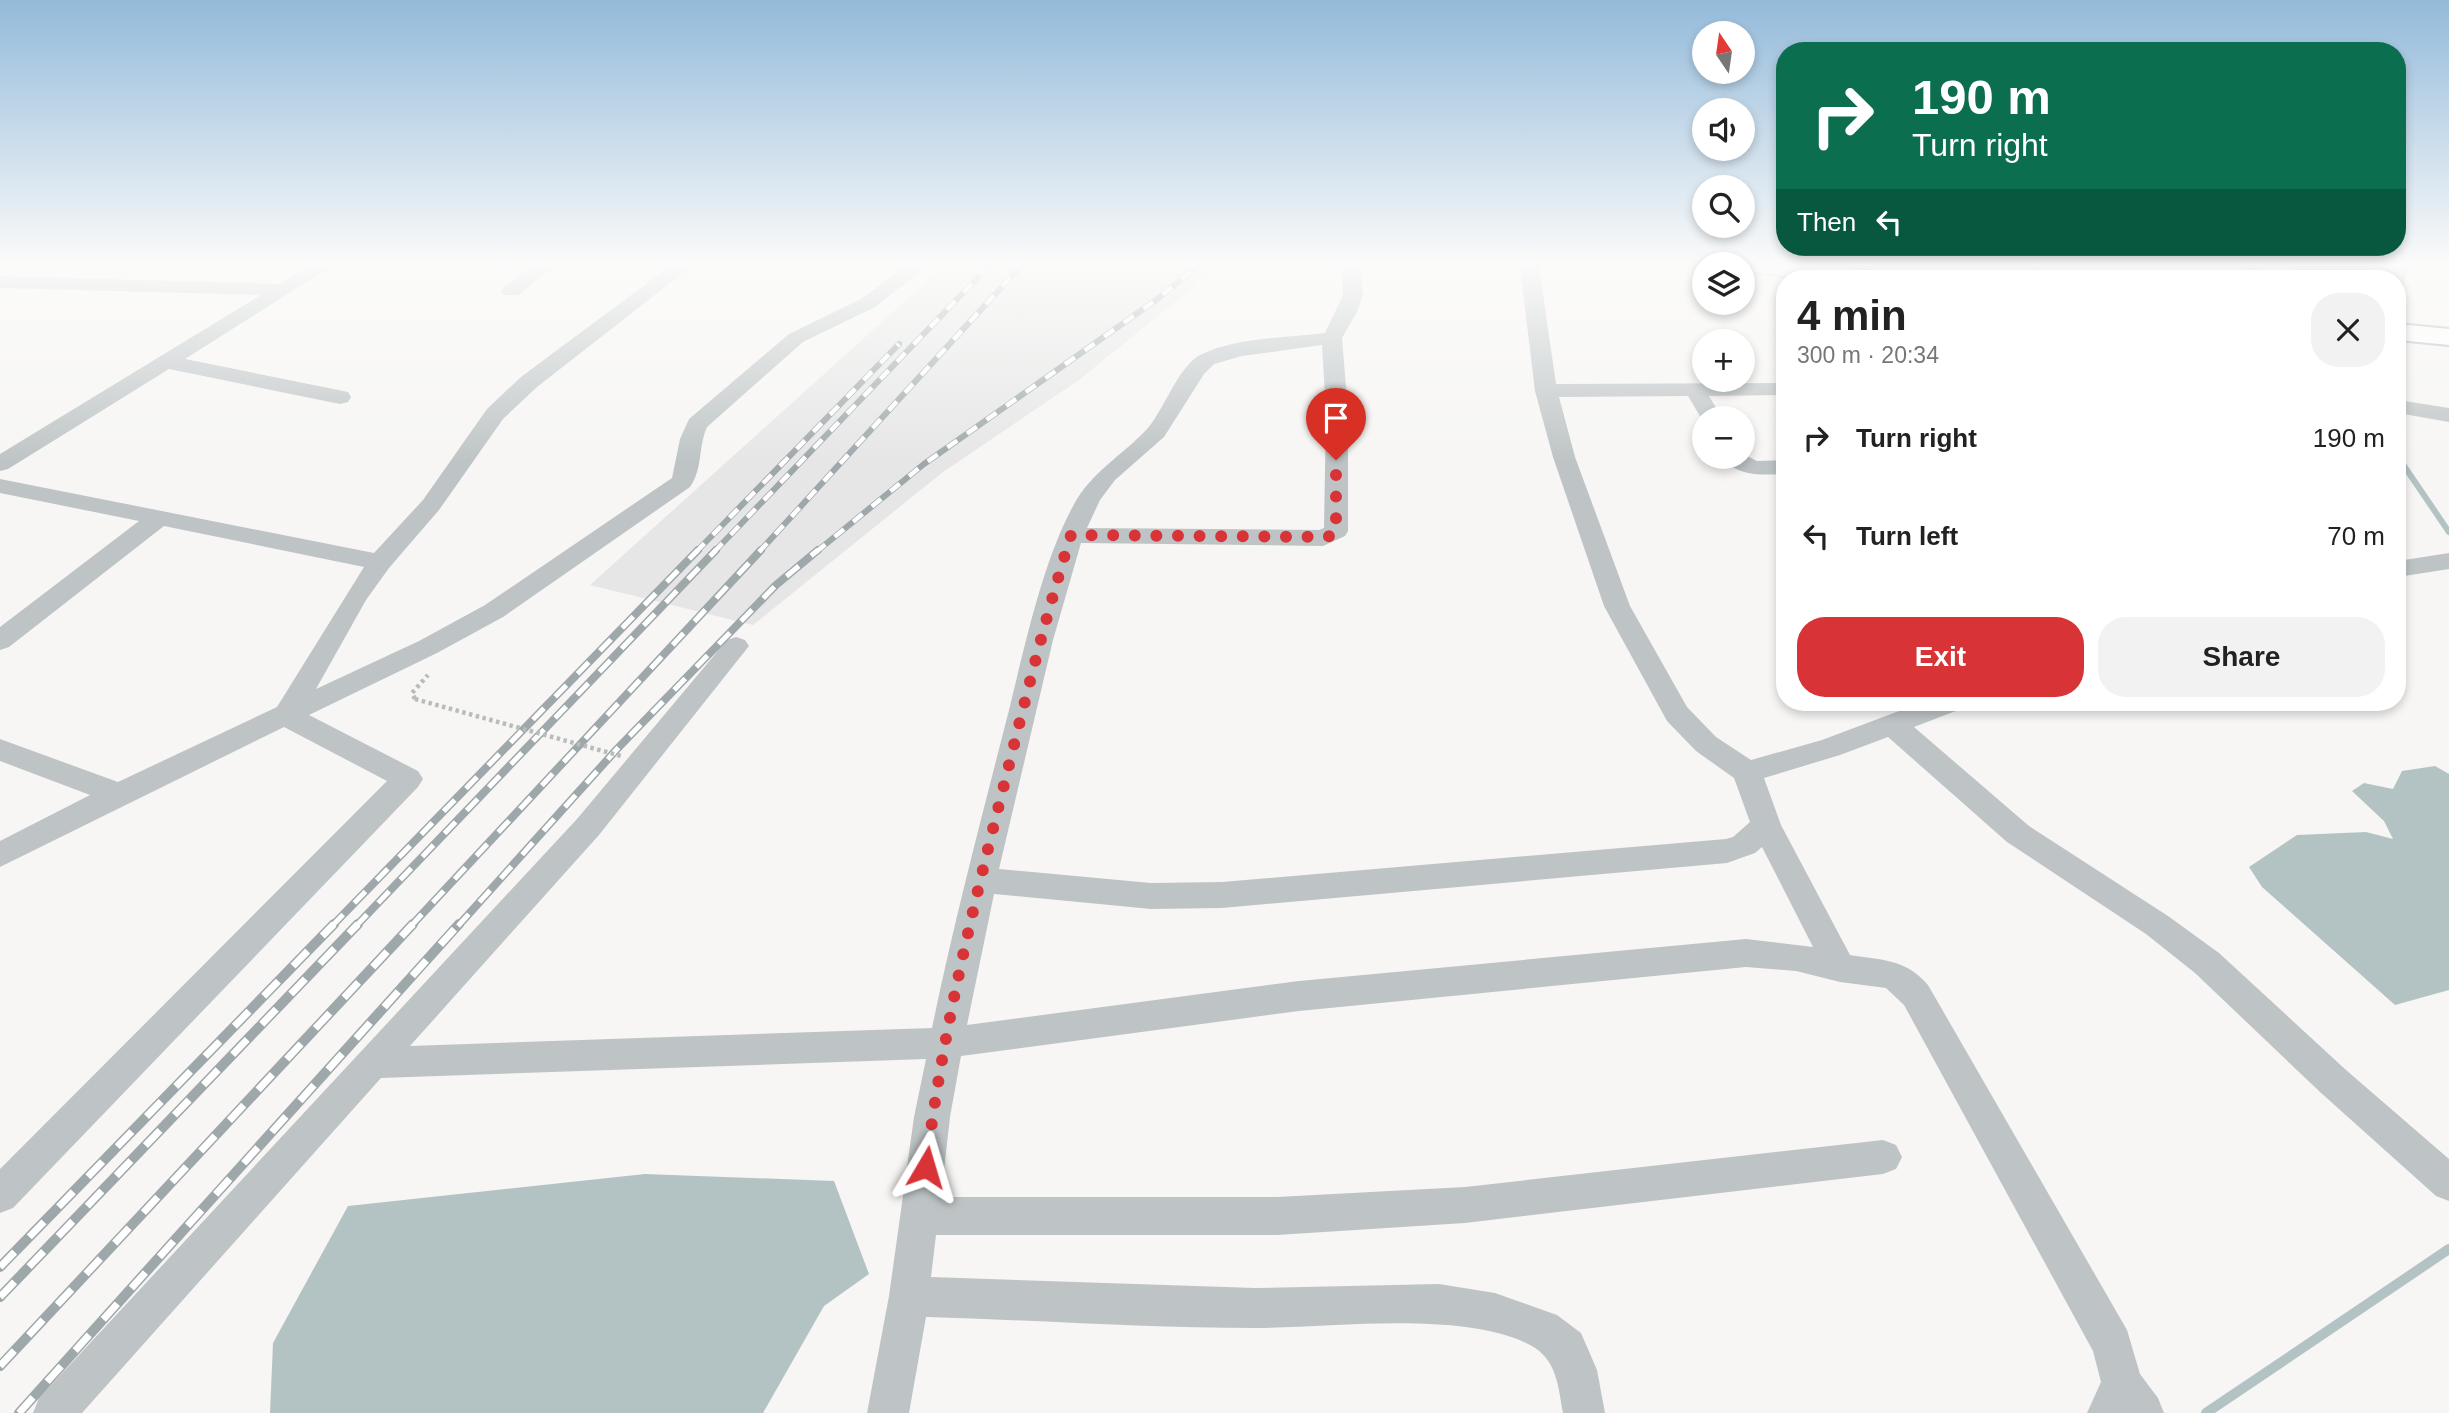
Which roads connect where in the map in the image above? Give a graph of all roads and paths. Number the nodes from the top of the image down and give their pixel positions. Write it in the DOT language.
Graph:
graph roads {
  1 [pos="215,332"];
  2 [pos="596,332"];
  3 [pos="808,332"];
  4 [pos="1336,332"];
  5 [pos="1537,332"];
  6 [pos="2406,333"];
  7 [pos="2449,337"];
  8 [pos="1332,338"];
  9 [pos="166,362"];
  10 [pos="1692,390"];
  11 [pos="1755,390"];
  12 [pos="1776,390"];
  13 [pos="1546,391"];
  14 [pos="340,397"];
  15 [pos="2406,408"];
  16 [pos="2449,415"];
  17 [pos="0,464"];
  18 [pos="1755,467"];
  19 [pos="1776,467"];
  20 [pos="0,486"];
  21 [pos="160,517"];
  22 [pos="1071,535"];
  23 [pos="2449,561"];
  24 [pos="380,562"];
  25 [pos="2406,563"];
  26 [pos="0,641"];
  27 [pos="736,646"];
  28 [pos="415,699"];
  29 [pos="1928,711"];
  30 [pos="286,716"];
  31 [pos="1893,725"];
  32 [pos="0,750"];
  33 [pos="621,756"];
  34 [pos="1747,772"];
  35 [pos="119,794"];
  36 [pos="1766,825"];
  37 [pos="0,855"];
  38 [pos="980,880"];
  39 [pos="1840,968"];
  40 [pos="946,1043"];
  41 [pos="374,1063"];
  42 [pos="1883,1157"];
  43 [pos="2449,1183"];
  44 [pos="0,1195"];
  45 [pos="919,1216"];
  46 [pos="909,1296"];
  47 [pos="2125,1403"];
  48 [pos="54,1413"];
  49 [pos="888,1413"];
  50 [pos="1584,1413"];
  1 -- 9 [label="street"];
  2 -- 24 [label="street"];
  3 -- 30 [label="street"];
  4 -- 8 [label="street"];
  5 -- 13 [label="street"];
  6 -- 7 [label="main road"];
  8 -- 22 [label="street"];
  8 -- 22 [label="street"];
  9 -- 14 [label="street"];
  9 -- 17 [label="street"];
  10 -- 13 [label="street"];
  11 -- 12 [label="street"];
  13 -- 34 [label="street"];
  15 -- 16 [label="street"];
  18 -- 19 [label="street"];
  20 -- 21 [label="street"];
  21 -- 24 [label="street"];
  21 -- 26 [label="street"];
  22 -- 38 [label="street"];
  23 -- 25 [label="street"];
  24 -- 30 [label="street"];
  27 -- 41 [label="street"];
  28 -- 33 [label="path, bridge"];
  29 -- 31 [label="street"];
  30 -- 35 [label="street"];
  30 -- 44 [label="street"];
  31 -- 34 [label="street"];
  31 -- 43 [label="street"];
  32 -- 35 [label="street"];
  34 -- 36 [label="street"];
  35 -- 37 [label="street"];
  36 -- 38 [label="street"];
  36 -- 39 [label="street"];
  38 -- 40 [label="street"];
  39 -- 40 [label="street"];
  39 -- 47 [label="street"];
  40 -- 41 [label="street"];
  40 -- 45 [label="street"];
  41 -- 48 [label="street"];
  42 -- 45 [label="street"];
  45 -- 46 [label="street"];
  46 -- 49 [label="street"];
  46 -- 50 [label="street"];
}
